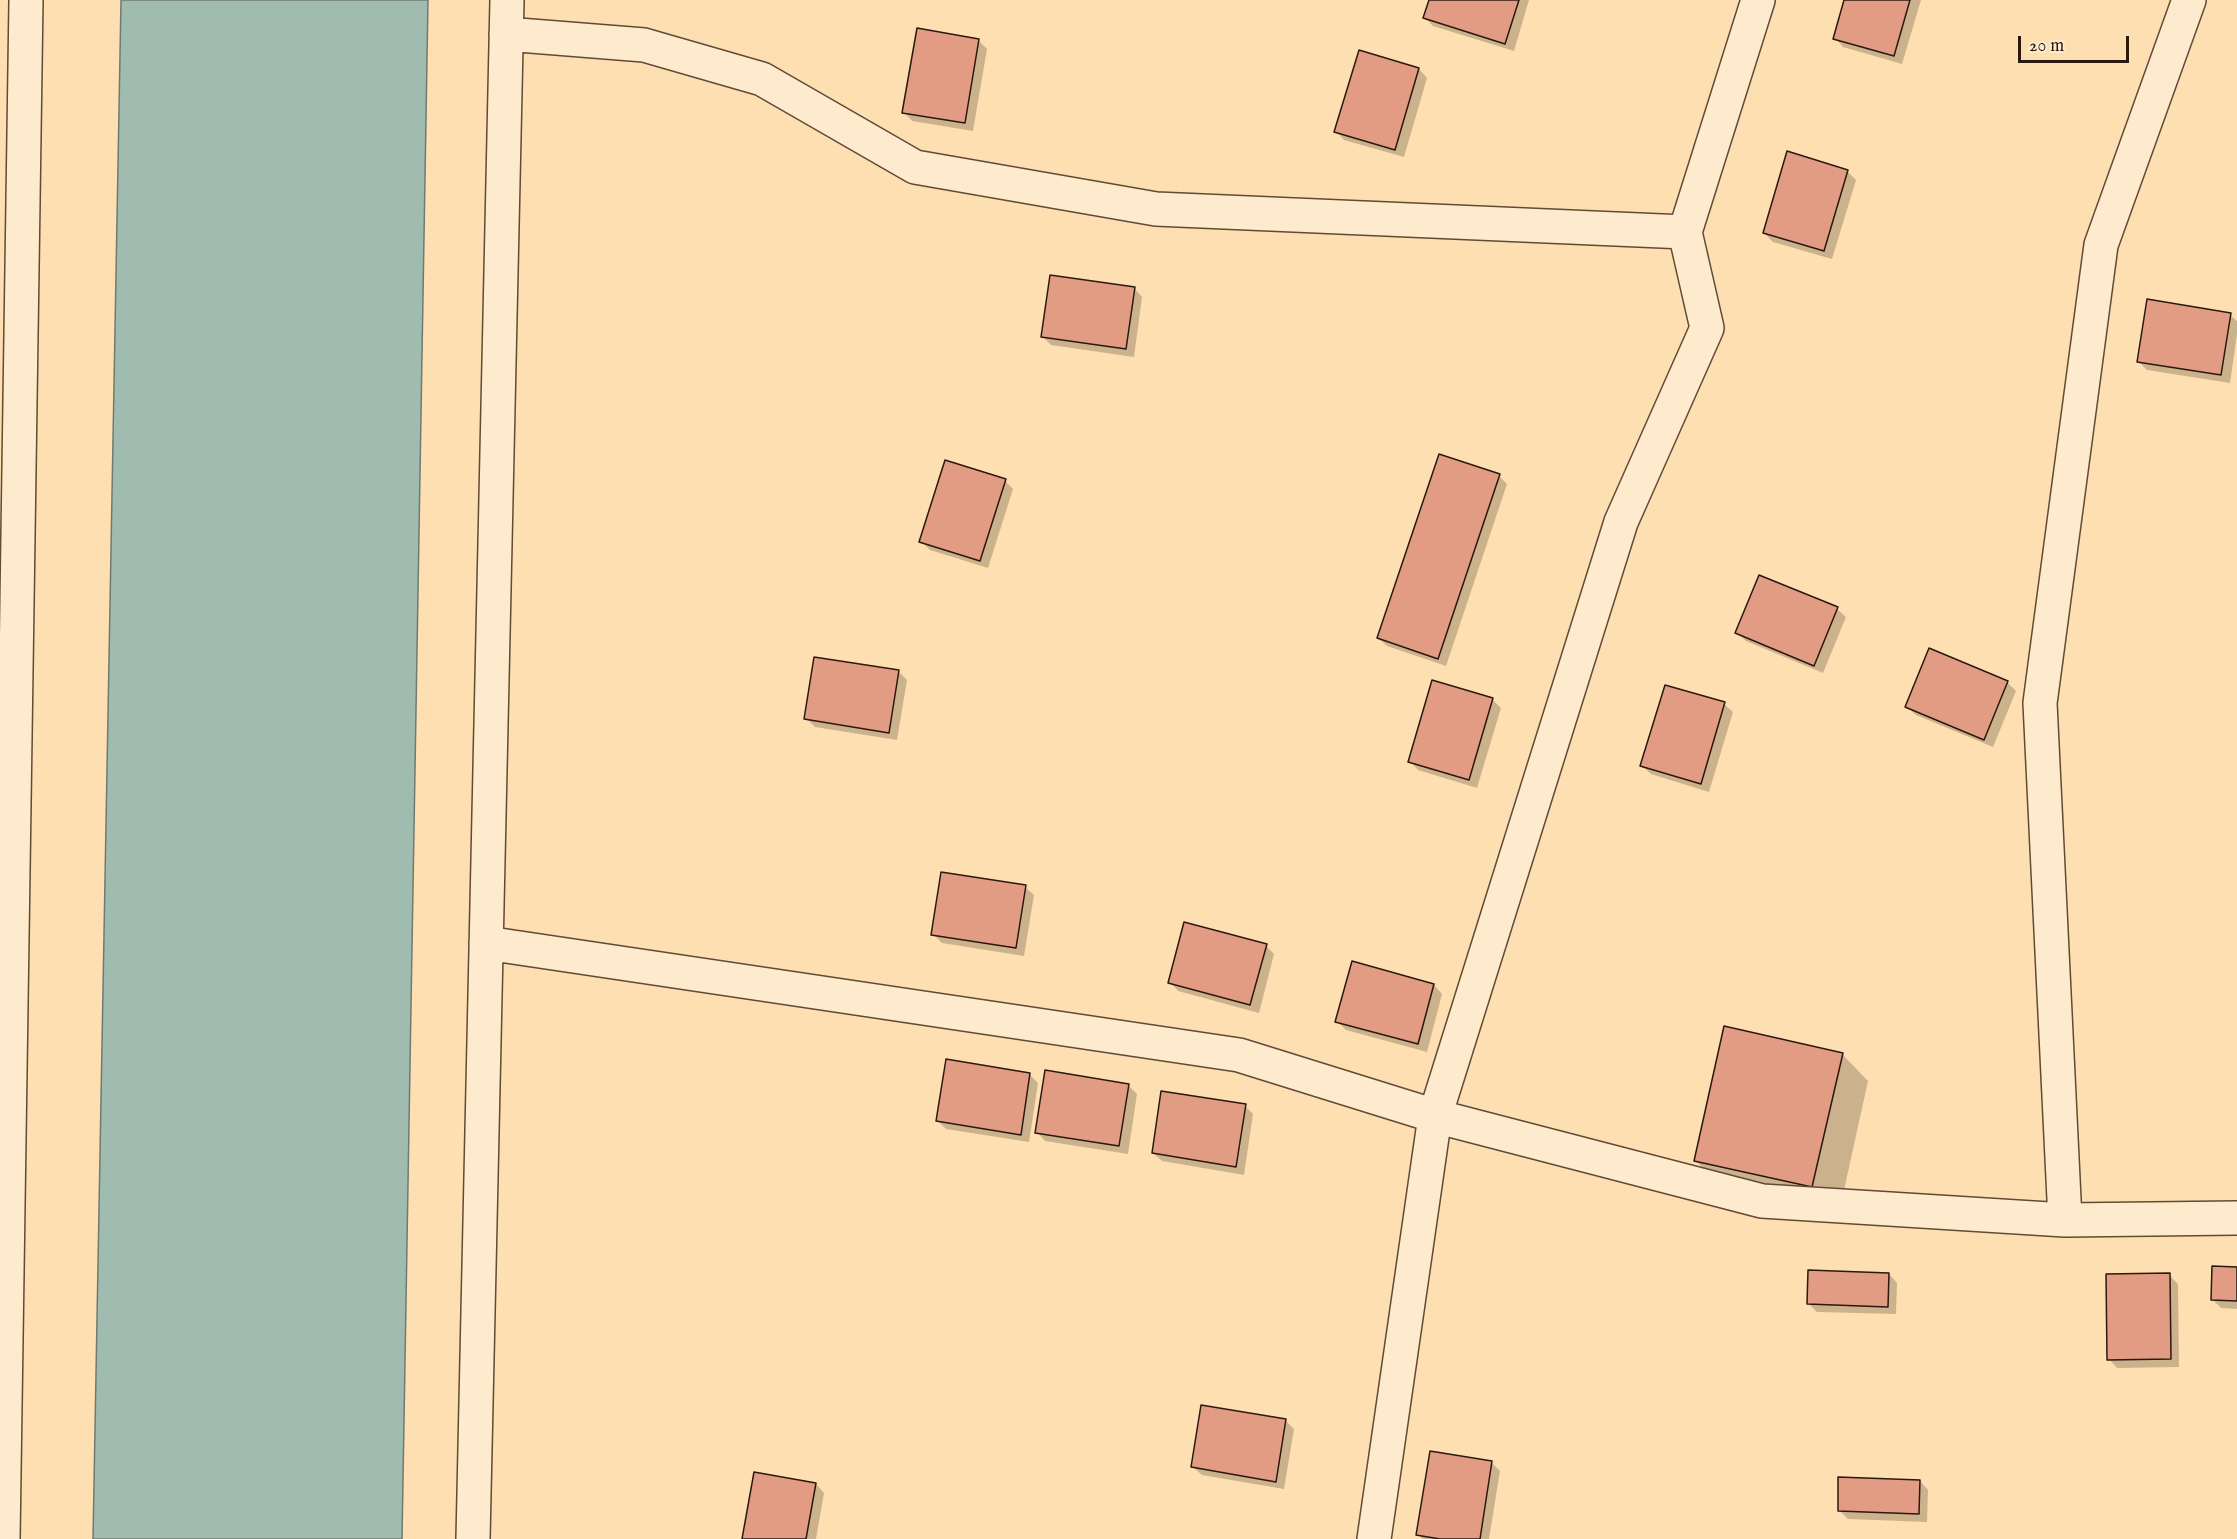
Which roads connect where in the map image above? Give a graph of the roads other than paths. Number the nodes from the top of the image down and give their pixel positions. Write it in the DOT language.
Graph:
graph roads {
  1 [pos="26,0"];
  2 [pos="507,0"];
  3 [pos="1758,0"];
  4 [pos="2189,0"];
  5 [pos="506,34"];
  6 [pos="1684,232"];
  7 [pos="486,943"];
  8 [pos="1435,1116"];
  9 [pos="2237,1218"];
  10 [pos="2066,1220"];
  11 [pos="3,1539"];
  12 [pos="473,1539"];
  13 [pos="1374,1539"];
  1 -- 11 [label="street"];
  2 -- 5 [label="street"];
  3 -- 6 [label="street"];
  4 -- 10 [label="street"];
  5 -- 6 [label="street"];
  5 -- 7 [label="street"];
  6 -- 8 [label="street"];
  7 -- 8 [label="street"];
  7 -- 12 [label="street"];
  8 -- 10 [label="street"];
  8 -- 13 [label="street"];
  9 -- 10 [label="street"];
}
